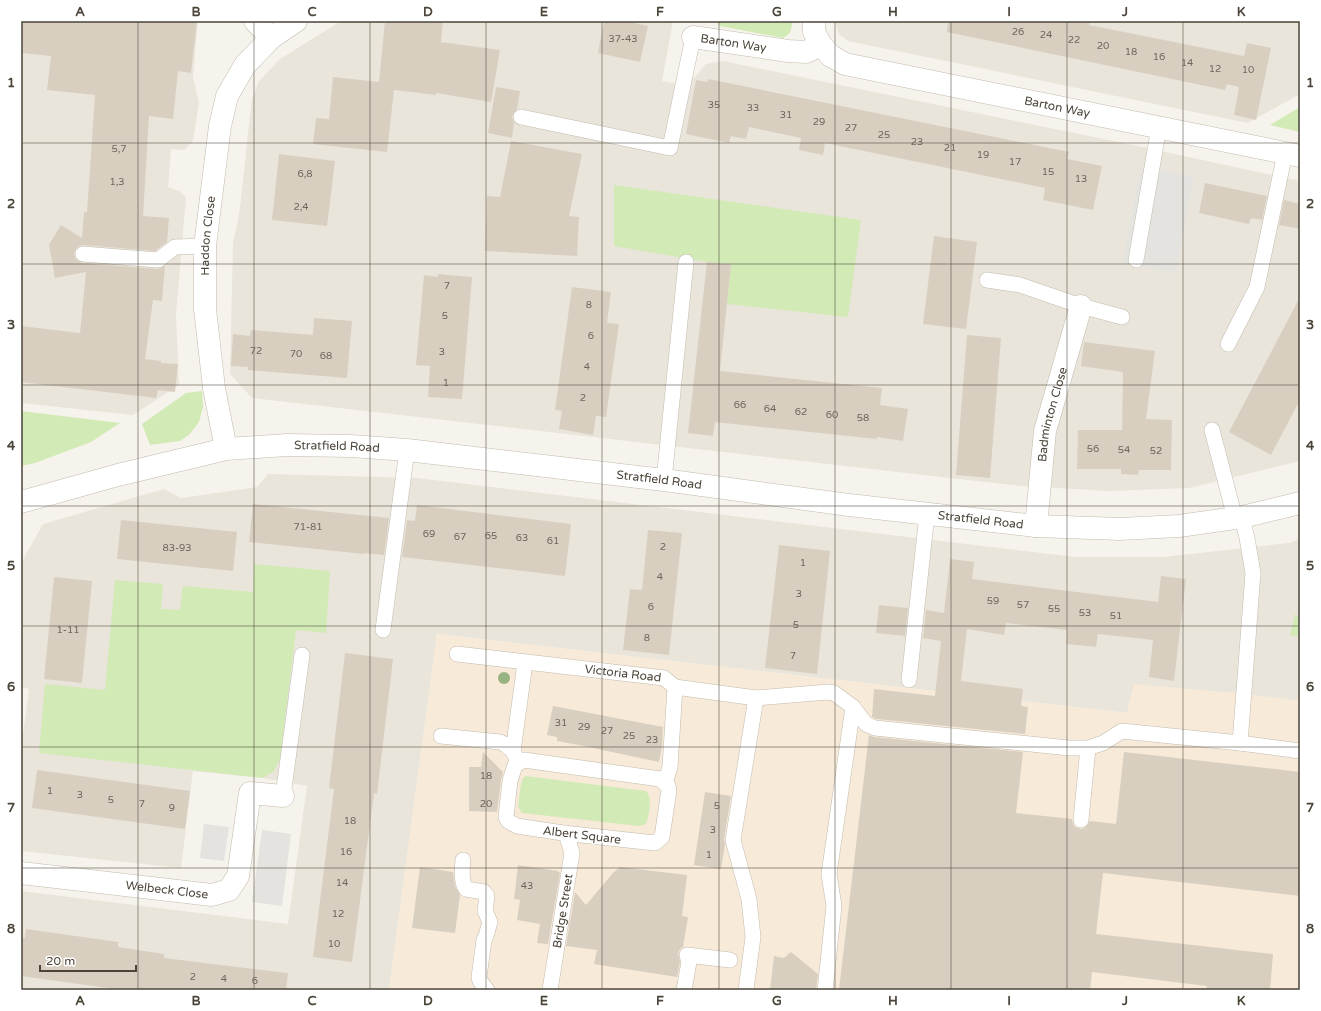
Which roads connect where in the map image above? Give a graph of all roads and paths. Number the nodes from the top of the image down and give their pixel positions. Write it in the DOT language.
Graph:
graph roads {
  1 [pos="255,21"];
  2 [pos="296,21"];
  3 [pos="814,21"];
  4 [pos="693,37"];
  5 [pos="271,38"];
  6 [pos="821,45"];
  7 [pos="521,117"];
  8 [pos="1159,127"];
  9 [pos="1292,154"];
  10 [pos="205,246"];
  11 [pos="83,254"];
  12 [pos="1136,260"];
  13 [pos="686,262"];
  14 [pos="987,280"];
  15 [pos="1081,306"];
  16 [pos="1122,317"];
  17 [pos="1228,344"];
  18 [pos="1212,430"];
  19 [pos="226,449"];
  20 [pos="407,450"];
  21 [pos="664,480"];
  22 [pos="21,502"];
  23 [pos="1300,503"];
  24 [pos="927,514"];
  25 [pos="1239,517"];
  26 [pos="1036,526"];
  27 [pos="383,630"];
  28 [pos="457,654"];
  29 [pos="302,655"];
  30 [pos="525,663"];
  31 [pos="909,680"];
  32 [pos="675,687"];
  33 [pos="756,698"];
  34 [pos="853,707"];
  35 [pos="441,736"];
  36 [pos="1240,743"];
  37 [pos="1088,748"];
  38 [pos="1300,751"];
  39 [pos="516,757"];
  40 [pos="665,783"];
  41 [pos="283,796"];
  42 [pos="1080,820"];
  43 [pos="566,833"];
  44 [pos="463,860"];
  45 [pos="21,874"];
  46 [pos="730,960"];
  47 [pos="483,986"];
  48 [pos="550,990"];
  49 [pos="684,990"];
  50 [pos="746,990"];
  51 [pos="825,990"];
  1 -- 5 [label="street"];
  2 -- 5 [label="street, Haddon Close"];
  3 -- 6 [label="street, Barton Way"];
  4 -- 6 [label="street, Barton Way"];
  4 -- 7 [label="lane"];
  5 -- 10 [label="street, Haddon Close"];
  6 -- 8 [label="street, Barton Way"];
  8 -- 9 [label="street, Barton Way"];
  8 -- 12 [label="lane"];
  9 -- 17 [label="lane"];
  10 -- 11 [label="lane"];
  10 -- 19 [label="street, Haddon Close"];
  13 -- 21 [label="lane"];
  14 -- 15 [label="lane"];
  15 -- 16 [label="lane"];
  15 -- 26 [label="street, Badminton Close"];
  18 -- 25 [label="lane"];
  19 -- 20 [label="street, Stratfield Road"];
  19 -- 22 [label="street, Stratfield Road"];
  20 -- 21 [label="street, Stratfield Road"];
  20 -- 27 [label="lane"];
  21 -- 24 [label="street, Stratfield Road"];
  23 -- 25 [label="street, Stratfield Road"];
  24 -- 26 [label="street, Stratfield Road"];
  24 -- 31 [label="lane"];
  25 -- 26 [label="street, Stratfield Road"];
  25 -- 36 [label="lane"];
  28 -- 30 [label="lane, Victoria Road"];
  29 -- 41 [label="lane, Welbeck Close"];
  30 -- 32 [label="lane, Victoria Road"];
  30 -- 39 [label="lane"];
  32 -- 33 [label="lane, Victoria Road"];
  32 -- 40 [label="lane, Albert Square"];
  33 -- 34 [label="lane, Victoria Road"];
  33 -- 50 [label="lane"];
  34 -- 37 [label="lane, Victoria Road"];
  34 -- 51 [label="lane"];
  35 -- 39 [label="lane"];
  36 -- 37 [label="lane"];
  36 -- 38 [label="lane"];
  37 -- 42 [label="lane"];
  39 -- 40 [label="lane"];
  39 -- 43 [label="lane, Albert Square"];
  40 -- 43 [label="lane, Albert Square"];
  41 -- 45 [label="street, Welbeck Close"];
  43 -- 48 [label="lane, Bridge Street"];
  44 -- 47 [label="lane"];
  46 -- 49 [label="lane"];
}
